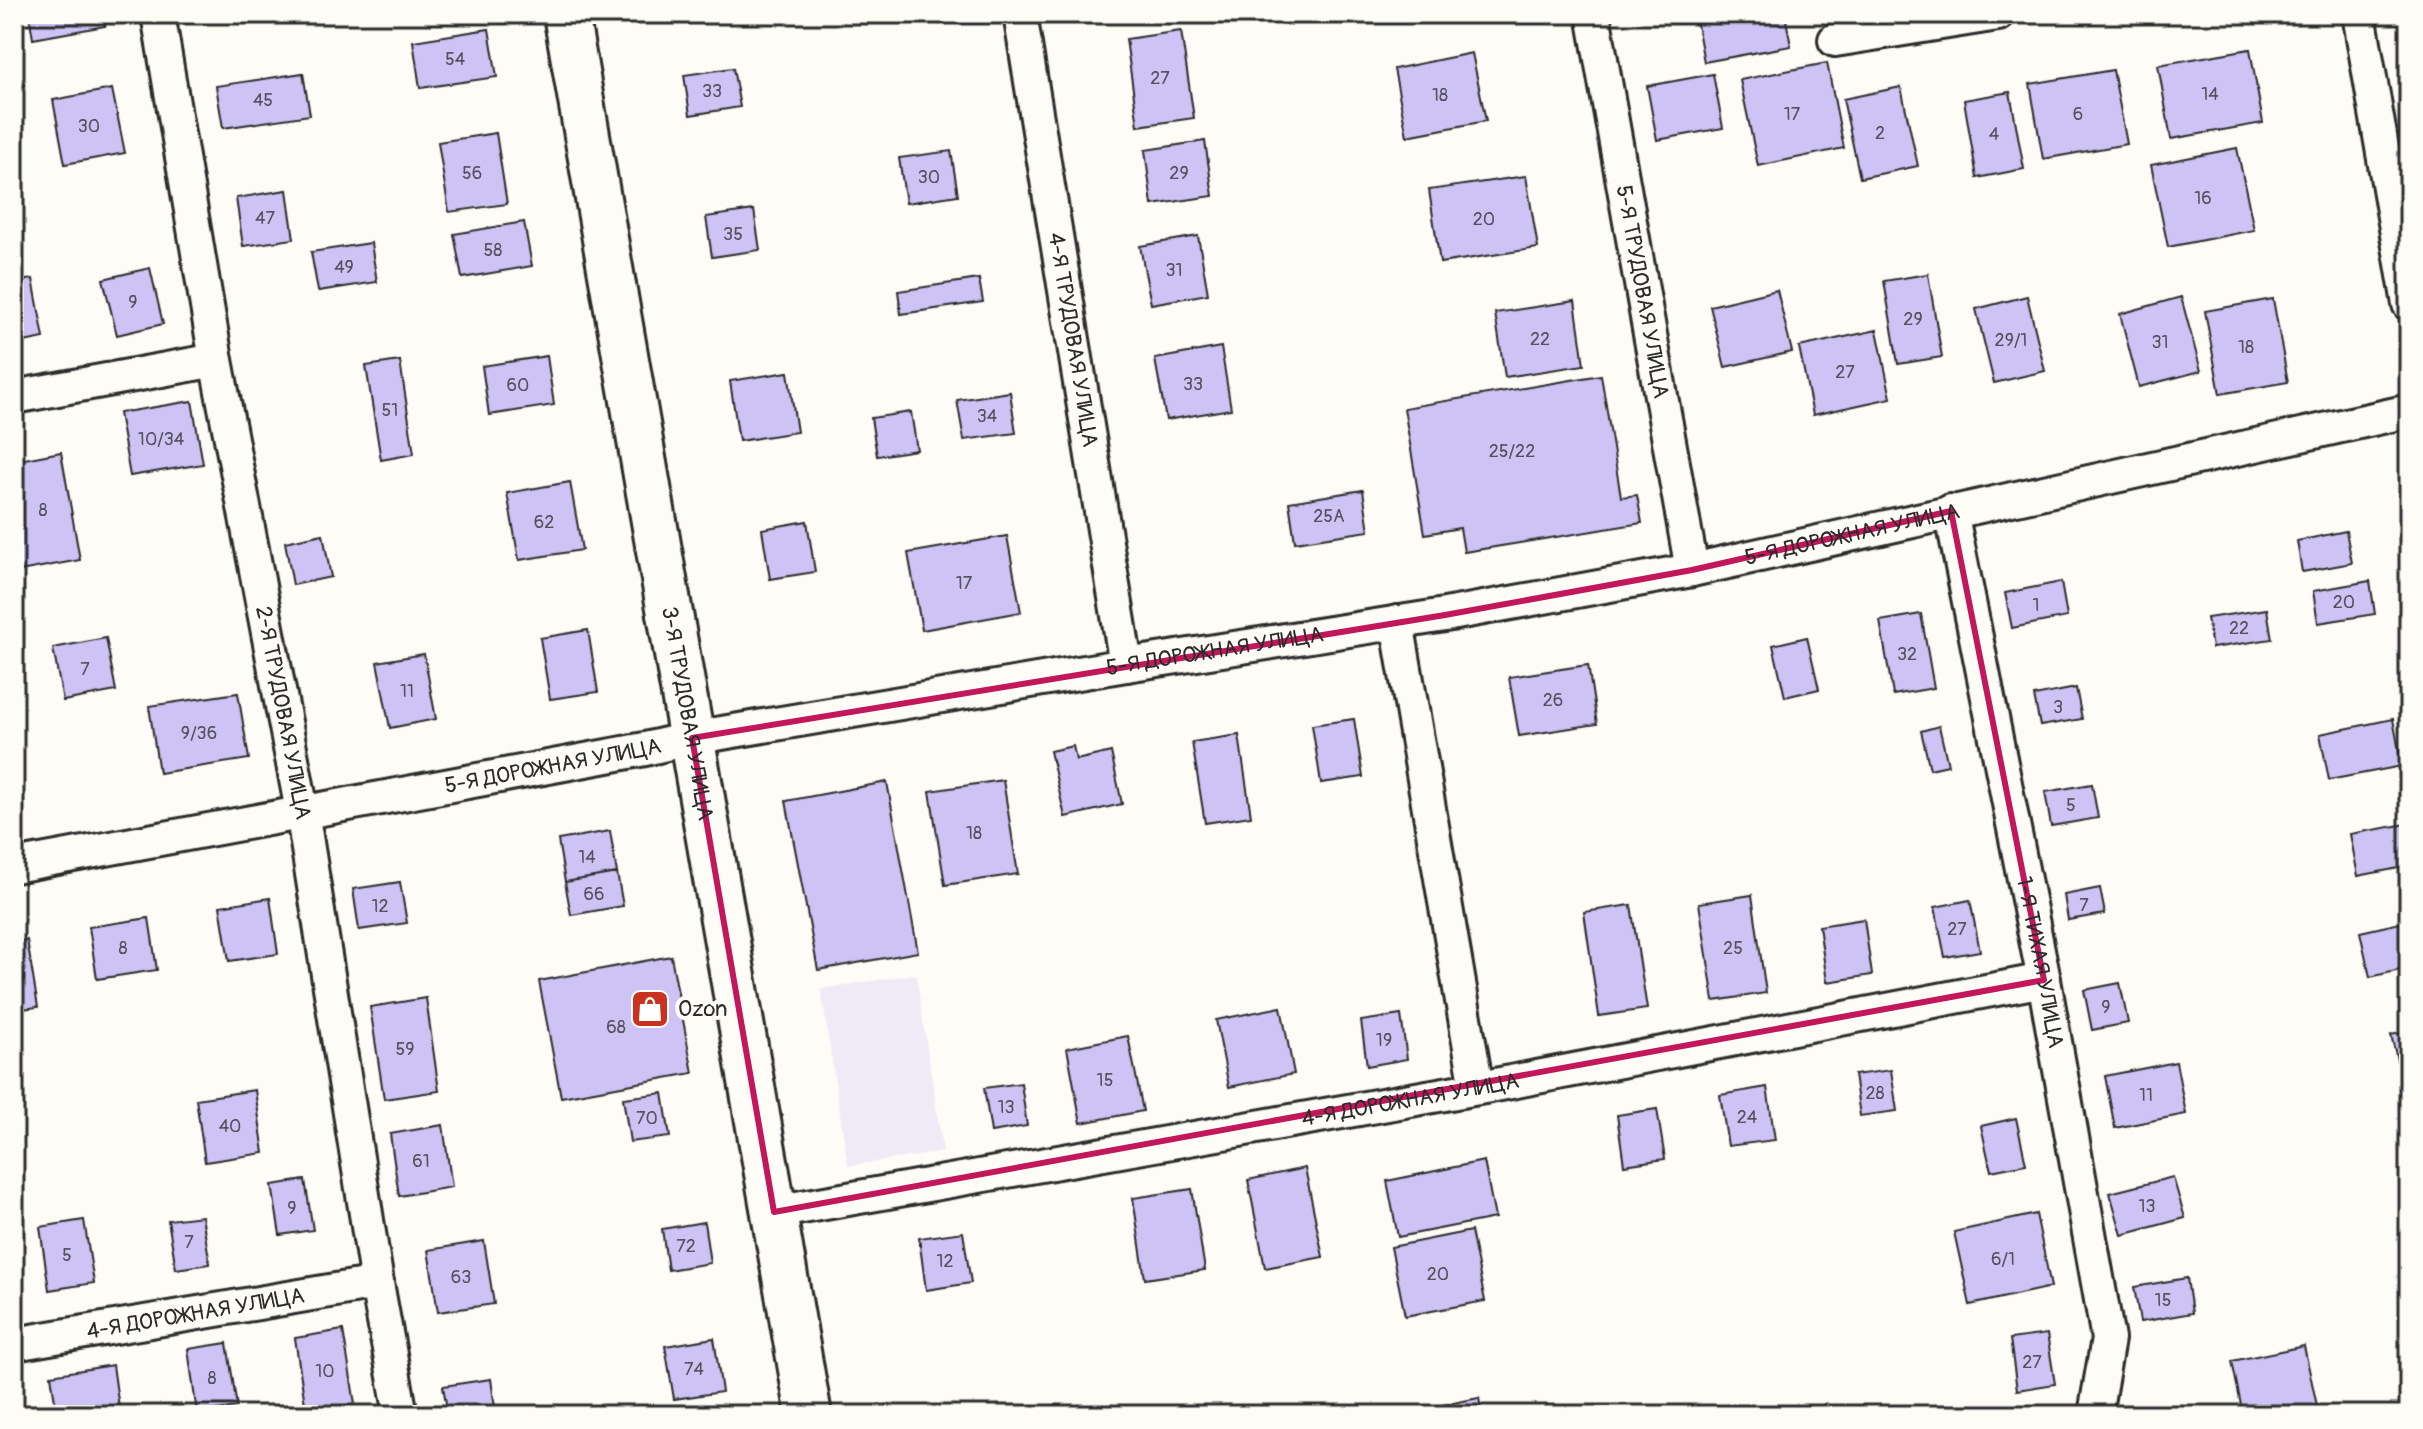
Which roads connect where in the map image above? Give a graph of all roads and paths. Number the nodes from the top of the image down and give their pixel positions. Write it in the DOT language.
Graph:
graph roads {
  1 [pos="158,14"];
  2 [pos="566,14"];
  3 [pos="1020,14"];
  4 [pos="1593,14"];
  5 [pos="1998,14"];
  6 [pos="2359,14"];
  7 [pos="1835,40"];
  8 [pos="2409,304"];
  9 [pos="216,360"];
  10 [pos="14,397"];
  11 [pos="2409,411"];
  12 [pos="1951,511"];
  13 [pos="1692,570"];
  14 [pos="1397,622"];
  15 [pos="1126,665"];
  16 [pos="692,738"];
  17 [pos="302,811"];
  18 [pos="14,866"];
  19 [pos="2044,980"];
  20 [pos="1477,1088"];
  21 [pos="774,1212"];
  22 [pos="377,1283"];
  23 [pos="14,1344"];
  24 [pos="401,1415"];
  25 [pos="809,1415"];
  26 [pos="2095,1415"];
  1 -- 9 [label="street, 2-Я ТРУДОВАЯ УЛИЦА"];
  2 -- 16 [label="street, 3-Я ТРУДОВАЯ УЛИЦА"];
  3 -- 15 [label="street, 4-Я ТРУДОВАЯ УЛИЦА"];
  4 -- 13 [label="street, 5-Я ТРУДОВАЯ УЛИЦА"];
  5 -- 7 [label="street"];
  6 -- 8 [label="street"];
  9 -- 10 [label="street"];
  9 -- 17 [label="street, 2-Я ТРУДОВАЯ УЛИЦА"];
  11 -- 12 [label="street, 5-Я ДОРОЖНАЯ УЛИЦА"];
  12 -- 13 [label="street, 5-Я ДОРОЖНАЯ УЛИЦА"];
  12 -- 19 [label="street, 1-Я ТИХАЯ УЛИЦА"];
  13 -- 14 [label="street, 5-Я ДОРОЖНАЯ УЛИЦА"];
  14 -- 15 [label="street, 5-Я ДОРОЖНАЯ УЛИЦА"];
  14 -- 20 [label="street"];
  15 -- 16 [label="street, 5-Я ДОРОЖНАЯ УЛИЦА"];
  16 -- 17 [label="street, 5-Я ДОРОЖНАЯ УЛИЦА"];
  16 -- 21 [label="street, 3-Я ТРУДОВАЯ УЛИЦА"];
  17 -- 18 [label="street, 5-Я ДОРОЖНАЯ УЛИЦА"];
  17 -- 22 [label="street, 2-Я ТРУДОВАЯ УЛИЦА"];
  19 -- 20 [label="street, 4-Я ДОРОЖНАЯ УЛИЦА"];
  19 -- 26 [label="street, 1-Я ТИХАЯ УЛИЦА"];
  20 -- 21 [label="street, 4-Я ДОРОЖНАЯ УЛИЦА"];
  21 -- 25 [label="street, 3-Я ТРУДОВАЯ УЛИЦА"];
  22 -- 23 [label="street, 4-Я ДОРОЖНАЯ УЛИЦА"];
  22 -- 24 [label="street, 2-Я ТРУДОВАЯ УЛИЦА"];
}
